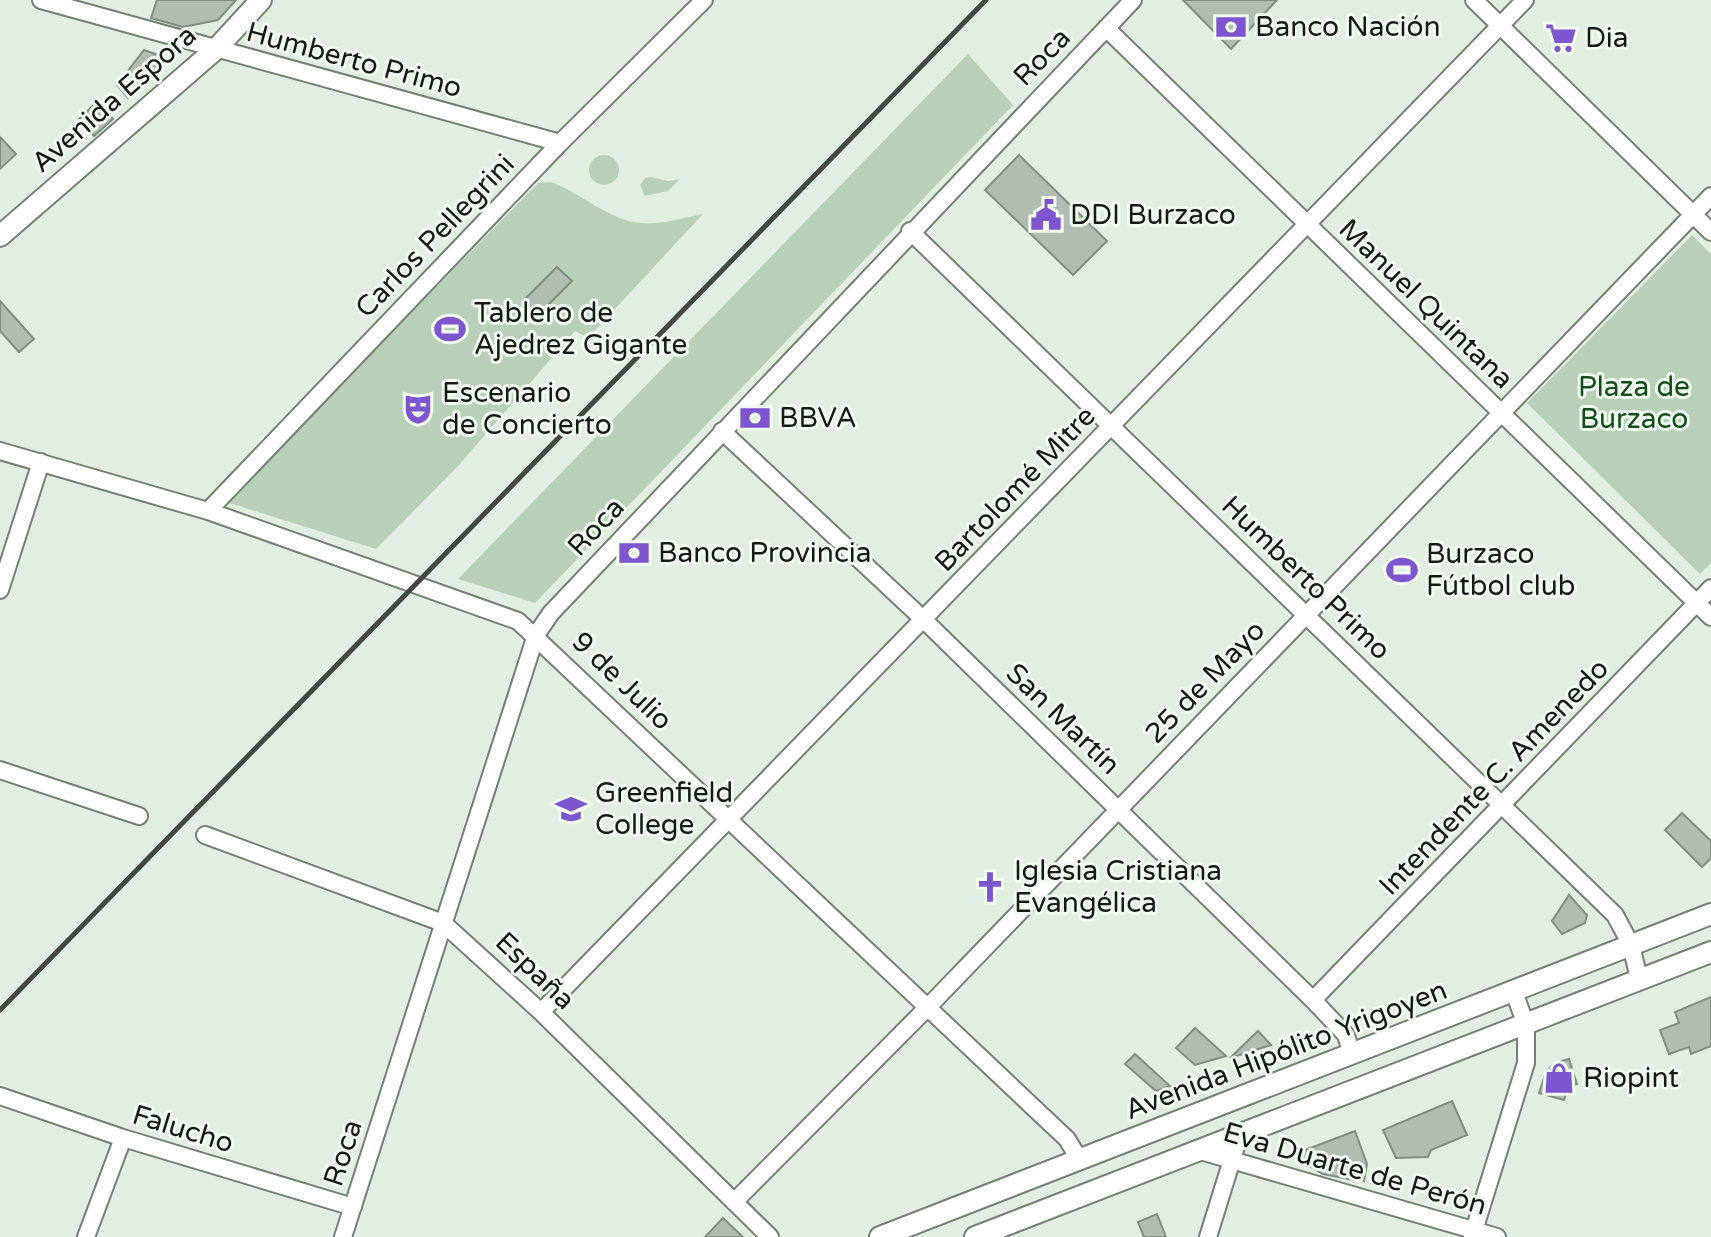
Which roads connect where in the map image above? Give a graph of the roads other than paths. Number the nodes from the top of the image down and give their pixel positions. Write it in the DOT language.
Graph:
graph roads {
  1 [pos="41,0"];
  2 [pos="261,0"];
  3 [pos="704,0"];
  4 [pos="1133,0"];
  5 [pos="1474,0"];
  6 [pos="1525,0"];
  7 [pos="1500,26"];
  8 [pos="1106,28"];
  9 [pos="216,49"];
  10 [pos="560,143"];
  11 [pos="1711,196"];
  12 [pos="1693,214"];
  13 [pos="1306,225"];
  14 [pos="910,231"];
  15 [pos="1711,232"];
  16 [pos="0,236"];
  17 [pos="1503,413"];
  18 [pos="1112,426"];
  19 [pos="722,431"];
  20 [pos="0,451"];
  21 [pos="41,462"];
  22 [pos="208,511"];
  23 [pos="1711,588"];
  24 [pos="0,590"];
  25 [pos="1696,603"];
  26 [pos="1307,615"];
  27 [pos="1711,617"];
  28 [pos="923,619"];
  29 [pos="536,635"];
  30 [pos="0,770"];
  31 [pos="1504,805"];
  32 [pos="1118,809"];
  33 [pos="139,816"];
  34 [pos="728,820"];
  35 [pos="205,835"];
  36 [pos="1711,914"];
  37 [pos="443,923"];
  38 [pos="1631,945"];
  39 [pos="1711,952"];
  40 [pos="1639,979"];
  41 [pos="1514,992"];
  42 [pos="1313,1000"];
  43 [pos="926,1009"];
  44 [pos="541,1012"];
  45 [pos="1526,1025"];
  46 [pos="1352,1055"];
  47 [pos="0,1096"];
  48 [pos="1240,1134"];
  49 [pos="123,1138"];
  50 [pos="1197,1150"];
  51 [pos="1079,1159"];
  52 [pos="1232,1160"];
  53 [pos="734,1202"];
  54 [pos="353,1207"];
  55 [pos="1474,1233"];
  56 [pos="892,1235"];
  57 [pos="86,1237"];
  58 [pos="343,1237"];
  59 [pos="770,1237"];
  60 [pos="975,1237"];
  61 [pos="1208,1237"];
  62 [pos="1497,1237"];
  1 -- 9 [label="street, Humberto Primo"];
  2 -- 9 [label="main road, Avenida Espora"];
  3 -- 10 [label="street, Carlos Pellegrini"];
  4 -- 8 [label="street, Roca"];
  5 -- 7 [label="street"];
  6 -- 7 [label="street, Bartolomé Mitre"];
  7 -- 12 [label="street"];
  7 -- 13 [label="street, Bartolomé Mitre"];
  8 -- 13 [label="street, Manuel Quintana"];
  8 -- 14 [label="street, Roca"];
  9 -- 10 [label="street, Humberto Primo"];
  9 -- 16 [label="main road, Avenida Espora"];
  10 -- 22 [label="street, Carlos Pellegrini"];
  11 -- 12 [label="street, 25 de Mayo"];
  12 -- 15 [label="street"];
  12 -- 17 [label="street, 25 de Mayo"];
  13 -- 17 [label="street, Manuel Quintana"];
  13 -- 18 [label="street, Bartolomé Mitre"];
  14 -- 18 [label="street, Humberto Primo"];
  14 -- 19 [label="street, Roca"];
  17 -- 25 [label="street, Manuel Quintana"];
  17 -- 26 [label="street, 25 de Mayo"];
  18 -- 26 [label="street, Humberto Primo"];
  18 -- 28 [label="street, Bartolomé Mitre"];
  19 -- 28 [label="street, San Martín"];
  19 -- 29 [label="street, Roca"];
  20 -- 21 [label="street, 9 de Julio"];
  21 -- 22 [label="street, 9 de Julio"];
  21 -- 24 [label="street"];
  22 -- 29 [label="street, 9 de Julio"];
  23 -- 25 [label="street, Intendente C. Amenedo"];
  25 -- 27 [label="street, Manuel Quintana"];
  25 -- 31 [label="street, Intendente C. Amenedo"];
  26 -- 31 [label="street, Humberto Primo"];
  26 -- 32 [label="street, 25 de Mayo"];
  28 -- 32 [label="street, San Martín"];
  28 -- 34 [label="street, Bartolomé Mitre"];
  29 -- 34 [label="street, 9 de Julio"];
  29 -- 37 [label="street, Roca"];
  30 -- 33 [label="street"];
  31 -- 38 [label="street, Humberto Primo"];
  31 -- 42 [label="street, Intendente C. Amenedo"];
  32 -- 42 [label="street, San Martín"];
  32 -- 43 [label="street, 25 de Mayo"];
  34 -- 43 [label="street, 9 de Julio"];
  34 -- 44 [label="street, Bartolomé Mitre"];
  35 -- 37 [label="street, España"];
  36 -- 38 [label="main road, Avenida Hipólito Yrigoyen"];
  37 -- 44 [label="street, España"];
  37 -- 54 [label="street, Roca"];
  38 -- 40 [label="street, Humberto Primo"];
  38 -- 41 [label="main road, Avenida Hipólito Yrigoyen"];
  39 -- 40 [label="main road"];
  40 -- 45 [label="main road"];
  41 -- 45 [label="street"];
  41 -- 46 [label="main road, Avenida Hipólito Yrigoyen"];
  42 -- 46 [label="street, San Martín"];
  43 -- 51 [label="street, 9 de Julio"];
  43 -- 53 [label="street, 25 de Mayo"];
  44 -- 53 [label="street, España"];
  45 -- 48 [label="main road"];
  45 -- 55 [label="street"];
  46 -- 51 [label="main road, Avenida Hipólito Yrigoyen"];
  47 -- 49 [label="street, Falucho"];
  48 -- 50 [label="main road"];
  48 -- 52 [label="street"];
  49 -- 54 [label="street, Falucho"];
  49 -- 57 [label="street"];
  50 -- 52 [label="street, Eva Duarte de Perón"];
  50 -- 60 [label="main road"];
  51 -- 56 [label="main road, Avenida Hipólito Yrigoyen"];
  52 -- 55 [label="street, Eva Duarte de Perón"];
  52 -- 61 [label="street"];
  53 -- 59 [label="street, España"];
  54 -- 58 [label="street, Roca"];
  55 -- 62 [label="street, Eva Duarte de Perón"];
}
